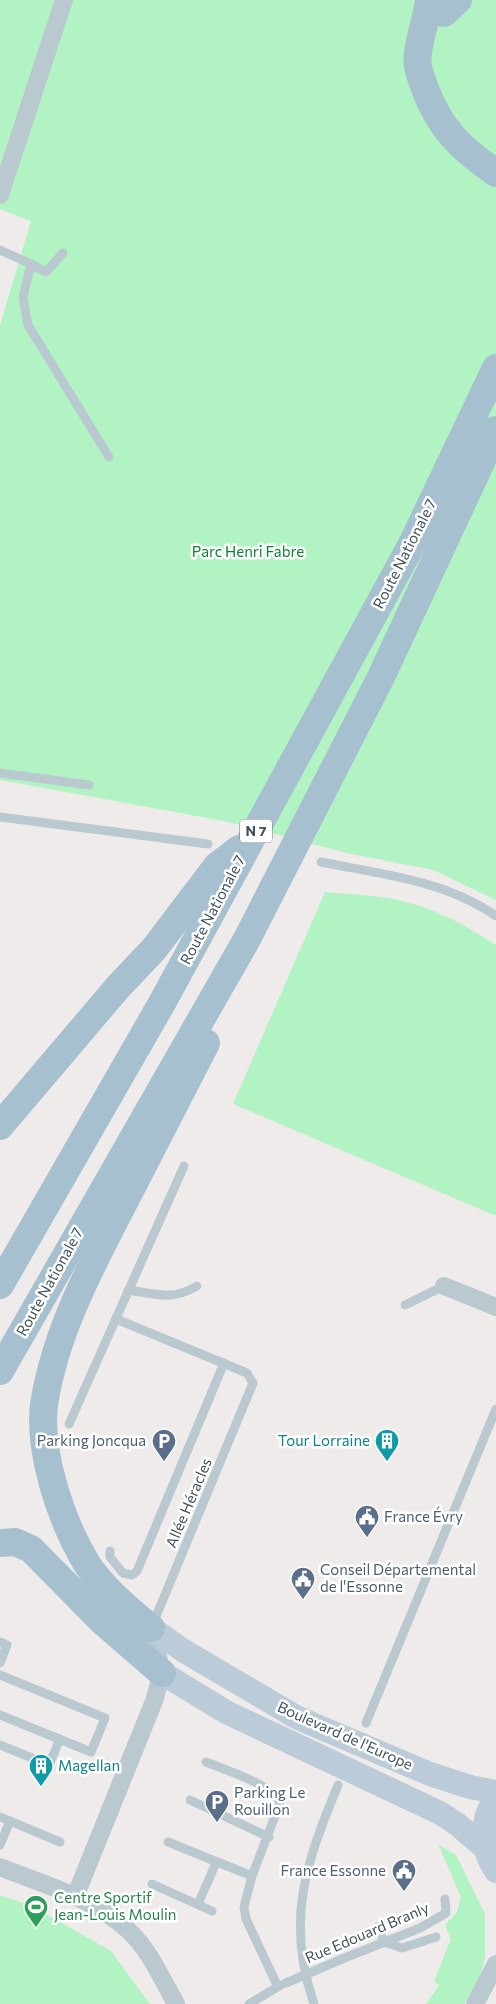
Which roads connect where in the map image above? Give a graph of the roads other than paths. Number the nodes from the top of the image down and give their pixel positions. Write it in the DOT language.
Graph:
graph roads {
  1 [pos="64,0"];
  2 [pos="440,3"];
  3 [pos="467,153"];
  4 [pos="496,156"];
  5 [pos="496,173"];
  6 [pos="0,195"];
  7 [pos="0,250"];
  8 [pos="63,253"];
  9 [pos="31,264"];
  10 [pos="496,368"];
  11 [pos="496,430"];
  12 [pos="109,457"];
  13 [pos="0,773"];
  14 [pos="89,785"];
  15 [pos="0,817"];
  16 [pos="252,839"];
  17 [pos="208,844"];
  18 [pos="321,862"];
  19 [pos="496,916"];
  20 [pos="247,939"];
  21 [pos="0,1126"];
  22 [pos="184,1166"];
  23 [pos="0,1285"];
  24 [pos="197,1286"];
  25 [pos="444,1286"];
  26 [pos="128,1290"];
  27 [pos="405,1305"];
  28 [pos="496,1307"];
  29 [pos="116,1319"];
  30 [pos="194,1351"];
  31 [pos="190,1360"];
  32 [pos="224,1363"];
  33 [pos="0,1371"];
  34 [pos="496,1409"];
  35 [pos="69,1424"];
  36 [pos="0,1543"];
  37 [pos="110,1551"];
  38 [pos="152,1628"];
  39 [pos="0,1642"];
  40 [pos="0,1663"];
  41 [pos="162,1673"];
  42 [pos="0,1675"];
  43 [pos="0,1715"];
  44 [pos="366,1723"];
  45 [pos="60,1739"];
  46 [pos="0,1745"];
  47 [pos="206,1762"];
  48 [pos="338,1785"];
  49 [pos="496,1792"];
  50 [pos="496,1799"];
  51 [pos="190,1800"];
  52 [pos="0,1817"];
  53 [pos="10,1821"];
  54 [pos="268,1837"];
  55 [pos="60,1842"];
  56 [pos="168,1842"];
  57 [pos="0,1845"];
  58 [pos="485,1848"];
  59 [pos="216,1863"];
  60 [pos="0,1868"];
  61 [pos="496,1871"];
  62 [pos="252,1876"];
  63 [pos="152,1884"];
  64 [pos="75,1897"];
  65 [pos="445,1899"];
  66 [pos="198,1904"];
  67 [pos="212,1911"];
  68 [pos="378,1927"];
  69 [pos="436,1937"];
  70 [pos="384,1942"];
  71 [pos="496,1964"];
  72 [pos="282,1985"];
  73 [pos="176,2004"];
  74 [pos="249,2004"];
  75 [pos="314,2004"];
  76 [pos="475,2004"];
  1 -- 6 [label="street"];
  2 -- 3 [label="main road"];
  3 -- 4 [label="main road"];
  3 -- 5 [label="main road"];
  7 -- 9 [label="lane"];
  8 -- 9 [label="lane"];
  9 -- 12 [label="lane"];
  10 -- 16 [label="main road, Route Nationale 7 / N 7"];
  11 -- 20 [label="main road, Route Nationale 7 / N 7"];
  13 -- 14 [label="lane"];
  15 -- 17 [label="lane"];
  16 -- 21 [label="main road"];
  16 -- 23 [label="main road, Route Nationale 7 / N 7"];
  18 -- 19 [label="lane"];
  20 -- 33 [label="main road, Route Nationale 7 / N 7"];
  20 -- 38 [label="main road"];
  22 -- 26 [label="lane"];
  24 -- 26 [label="lane"];
  25 -- 27 [label="lane"];
  25 -- 28 [label="street"];
  26 -- 29 [label="lane"];
  29 -- 30 [label="lane"];
  29 -- 35 [label="lane"];
  30 -- 31 [label="lane"];
  30 -- 32 [label="lane"];
  32 -- 37 [label="lane"];
  32 -- 38 [label="lane, Allée Héracles"];
  34 -- 44 [label="lane"];
  36 -- 41 [label="main road"];
  38 -- 41 [label="street"];
  38 -- 49 [label="main road, Boulevard de l'Europe"];
  39 -- 40 [label="lane"];
  41 -- 58 [label="main road, Boulevard de l'Europe"];
  41 -- 64 [label="street"];
  42 -- 45 [label="lane"];
  43 -- 45 [label="lane"];
  45 -- 46 [label="lane"];
  47 -- 54 [label="lane"];
  48 -- 75 [label="lane"];
  50 -- 58 [label="main road"];
  51 -- 54 [label="lane"];
  52 -- 53 [label="lane"];
  53 -- 55 [label="lane"];
  53 -- 57 [label="lane"];
  54 -- 62 [label="lane"];
  56 -- 59 [label="lane"];
  58 -- 61 [label="main road"];
  59 -- 62 [label="lane"];
  59 -- 66 [label="lane"];
  60 -- 64 [label="street"];
  62 -- 72 [label="lane"];
  63 -- 66 [label="lane"];
  64 -- 73 [label="street"];
  65 -- 70 [label="lane, Rue Edouard Branly"];
  66 -- 67 [label="lane"];
  68 -- 70 [label="lane"];
  69 -- 70 [label="lane"];
  70 -- 72 [label="lane, Rue Edouard Branly, bridge"];
  71 -- 76 [label="street"];
  72 -- 74 [label="lane, Rue Edouard Branly"];
}
